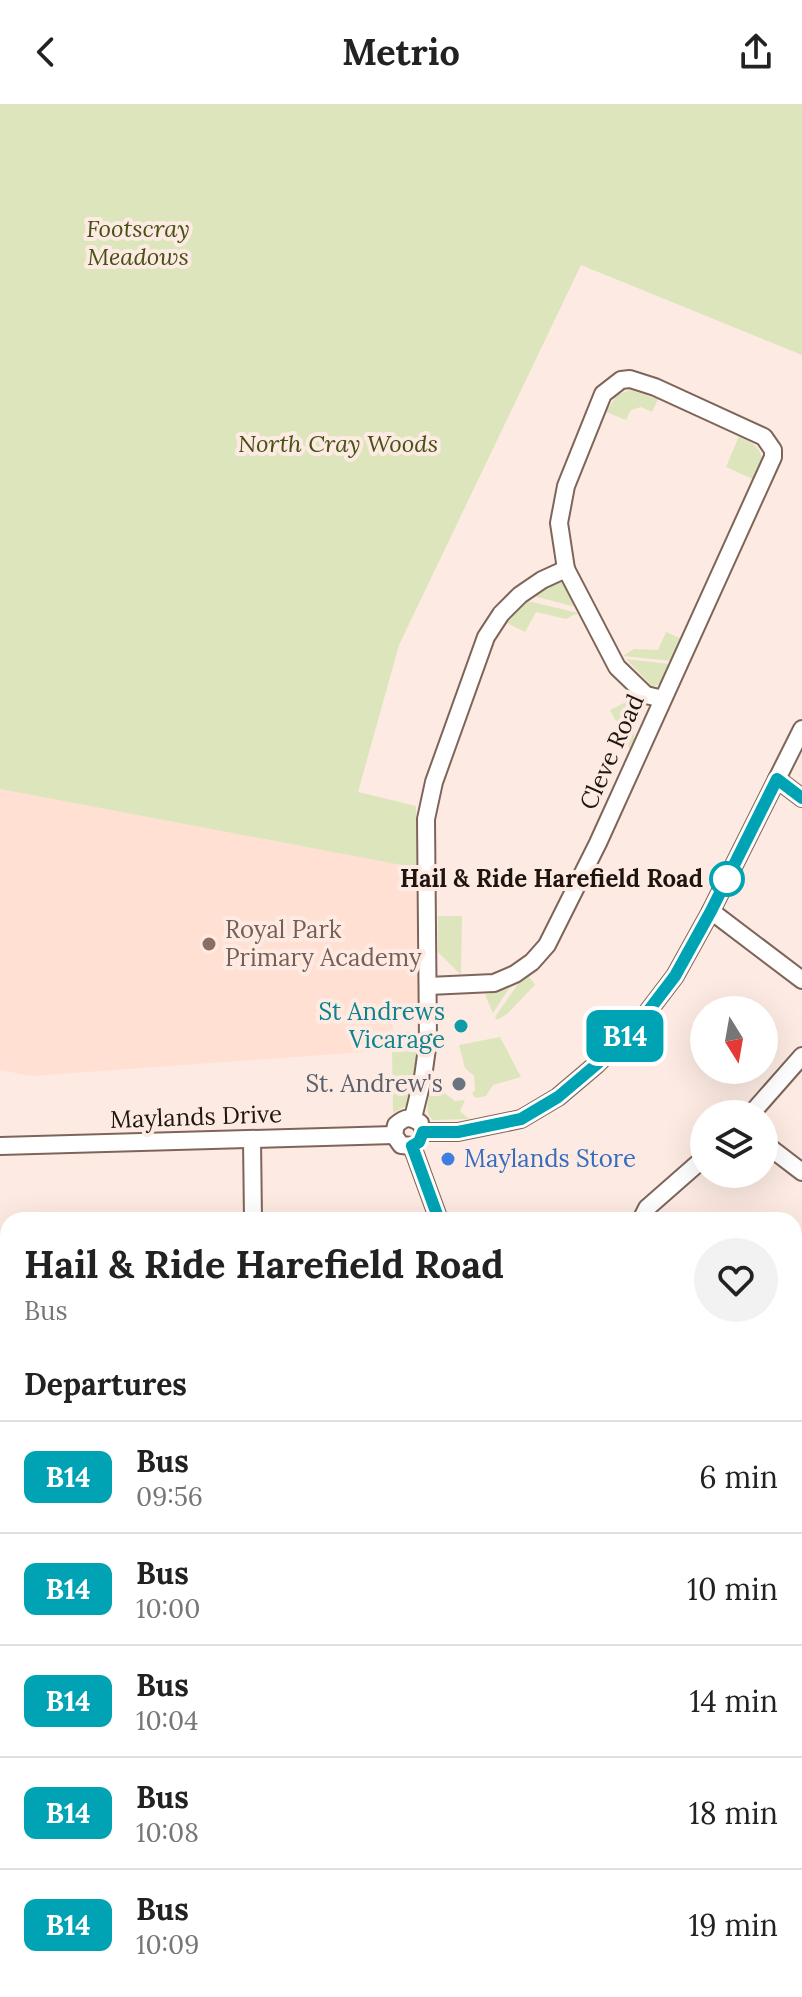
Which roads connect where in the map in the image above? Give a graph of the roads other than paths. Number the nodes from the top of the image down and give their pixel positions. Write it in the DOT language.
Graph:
graph roads {
  1 [pos="566,569"];
  2 [pos="663,699"];
  3 [pos="802,729"];
  4 [pos="777,779"];
  5 [pos="802,798"];
  6 [pos="711,911"];
  7 [pos="802,980"];
  8 [pos="428,986"];
  9 [pos="802,1056"];
  10 [pos="763,1100"];
  11 [pos="413,1118"];
  12 [pos="423,1132"];
  13 [pos="394,1135"];
  14 [pos="252,1139"];
  15 [pos="0,1146"];
  16 [pos="412,1146"];
  17 [pos="778,1154"];
  18 [pos="690,1170"];
  19 [pos="802,1172"];
  20 [pos="253,1212"];
  21 [pos="436,1212"];
  22 [pos="645,1212"];
  1 -- 2 [label="street"];
  1 -- 2 [label="street, Cleve Road"];
  1 -- 8 [label="street"];
  2 -- 8 [label="street, Cleve Road"];
  3 -- 4 [label="street"];
  4 -- 5 [label="street"];
  4 -- 6 [label="street"];
  6 -- 7 [label="street"];
  6 -- 12 [label="street"];
  8 -- 11 [label="street"];
  9 -- 10 [label="street"];
  11 -- 12 [label="street"];
  11 -- 13 [label="street"];
  12 -- 16 [label="street"];
  13 -- 14 [label="street, Maylands Drive"];
  13 -- 16 [label="street"];
  14 -- 15 [label="street, Maylands Drive"];
  14 -- 20 [label="street"];
  16 -- 21 [label="street"];
  17 -- 19 [label="street"];
  18 -- 22 [label="street"];
}
